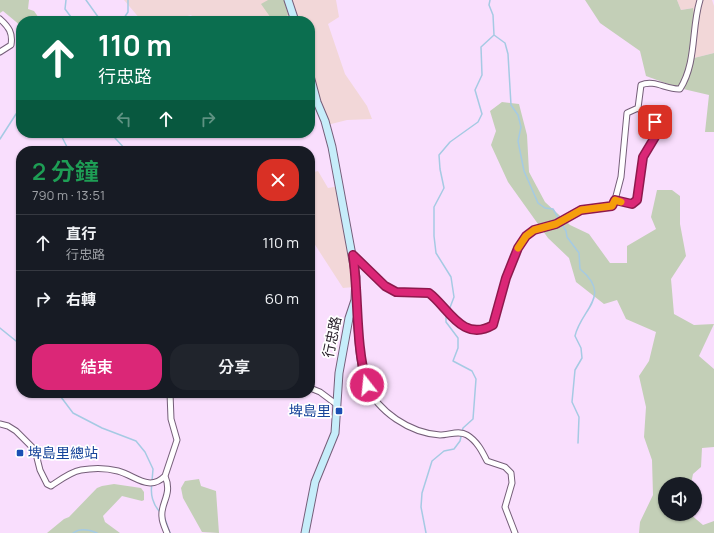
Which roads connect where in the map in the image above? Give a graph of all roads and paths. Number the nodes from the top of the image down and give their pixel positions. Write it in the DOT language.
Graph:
graph roads {
  1 [pos="288,0"];
  2 [pos="700,0"];
  3 [pos="293,16"];
  4 [pos="0,19"];
  5 [pos="0,52"];
  6 [pos="315,92"];
  7 [pos="638,108"];
  8 [pos="615,200"];
  9 [pos="353,255"];
  10 [pos="355,300"];
  11 [pos="315,390"];
  12 [pos="170,398"];
  13 [pos="336,404"];
  14 [pos="0,424"];
  15 [pos="165,476"];
  16 [pos="167,533"];
  17 [pos="305,533"];
  18 [pos="515,533"];
  1 -- 3 [label="street"];
  2 -- 7 [label="street"];
  4 -- 5 [label="street"];
  6 -- 9 [label="street, 行忠路"];
  7 -- 8 [label="street"];
  7 -- 8 [label="street"];
  8 -- 9 [label="street"];
  9 -- 10 [label="street, 行忠路"];
  10 -- 13 [label="street, 行忠路"];
  10 -- 18 [label="street"];
  11 -- 13 [label="street"];
  12 -- 15 [label="street"];
  13 -- 17 [label="street, 行忠路"];
  14 -- 15 [label="street"];
  15 -- 16 [label="street"];
}
